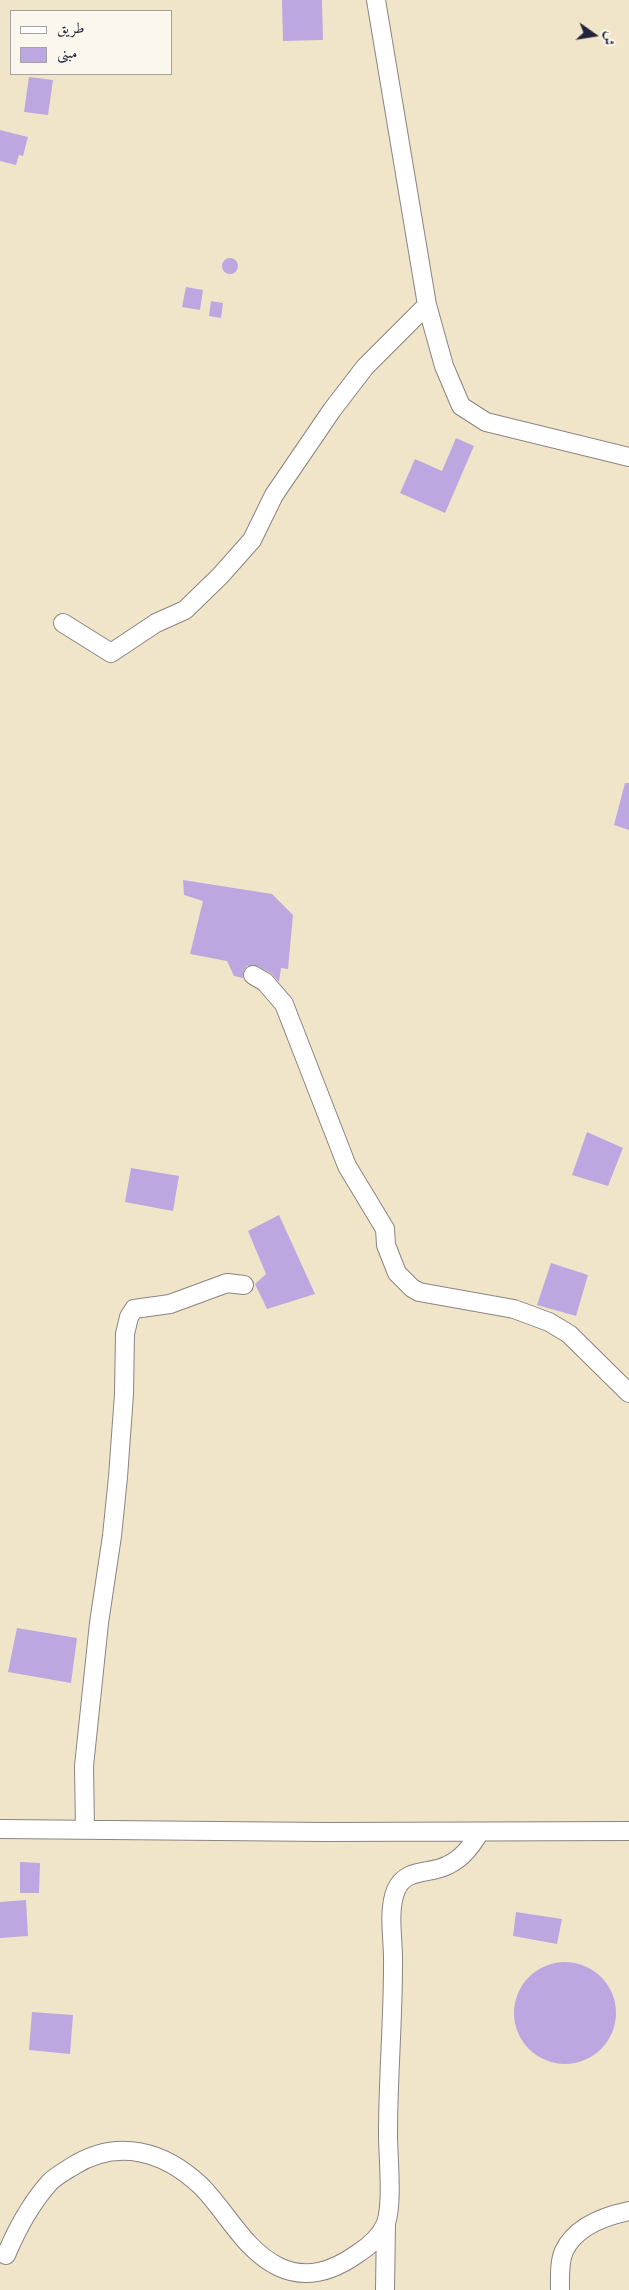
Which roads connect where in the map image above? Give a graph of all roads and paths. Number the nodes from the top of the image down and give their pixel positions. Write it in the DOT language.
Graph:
graph roads {
  1 [pos="376,0"];
  2 [pos="427,305"];
  3 [pos="629,457"];
  4 [pos="63,623"];
  5 [pos="253,975"];
  6 [pos="244,1285"];
  7 [pos="629,1393"];
  8 [pos="0,1829"];
  9 [pos="85,1830"];
  10 [pos="629,1831"];
  11 [pos="480,1832"];
  12 [pos="629,2211"];
  13 [pos="386,2223"];
  14 [pos="6,2255"];
  15 [pos="385,2290"];
  16 [pos="560,2290"];
  1 -- 2 [label="street"];
  2 -- 3 [label="street"];
  2 -- 4 [label="street"];
  5 -- 7 [label="street"];
  6 -- 9 [label="street"];
  8 -- 9 [label="street"];
  9 -- 11 [label="street"];
  10 -- 11 [label="street"];
  11 -- 13 [label="street"];
  12 -- 16 [label="street"];
  13 -- 14 [label="street"];
  13 -- 15 [label="street"];
}
